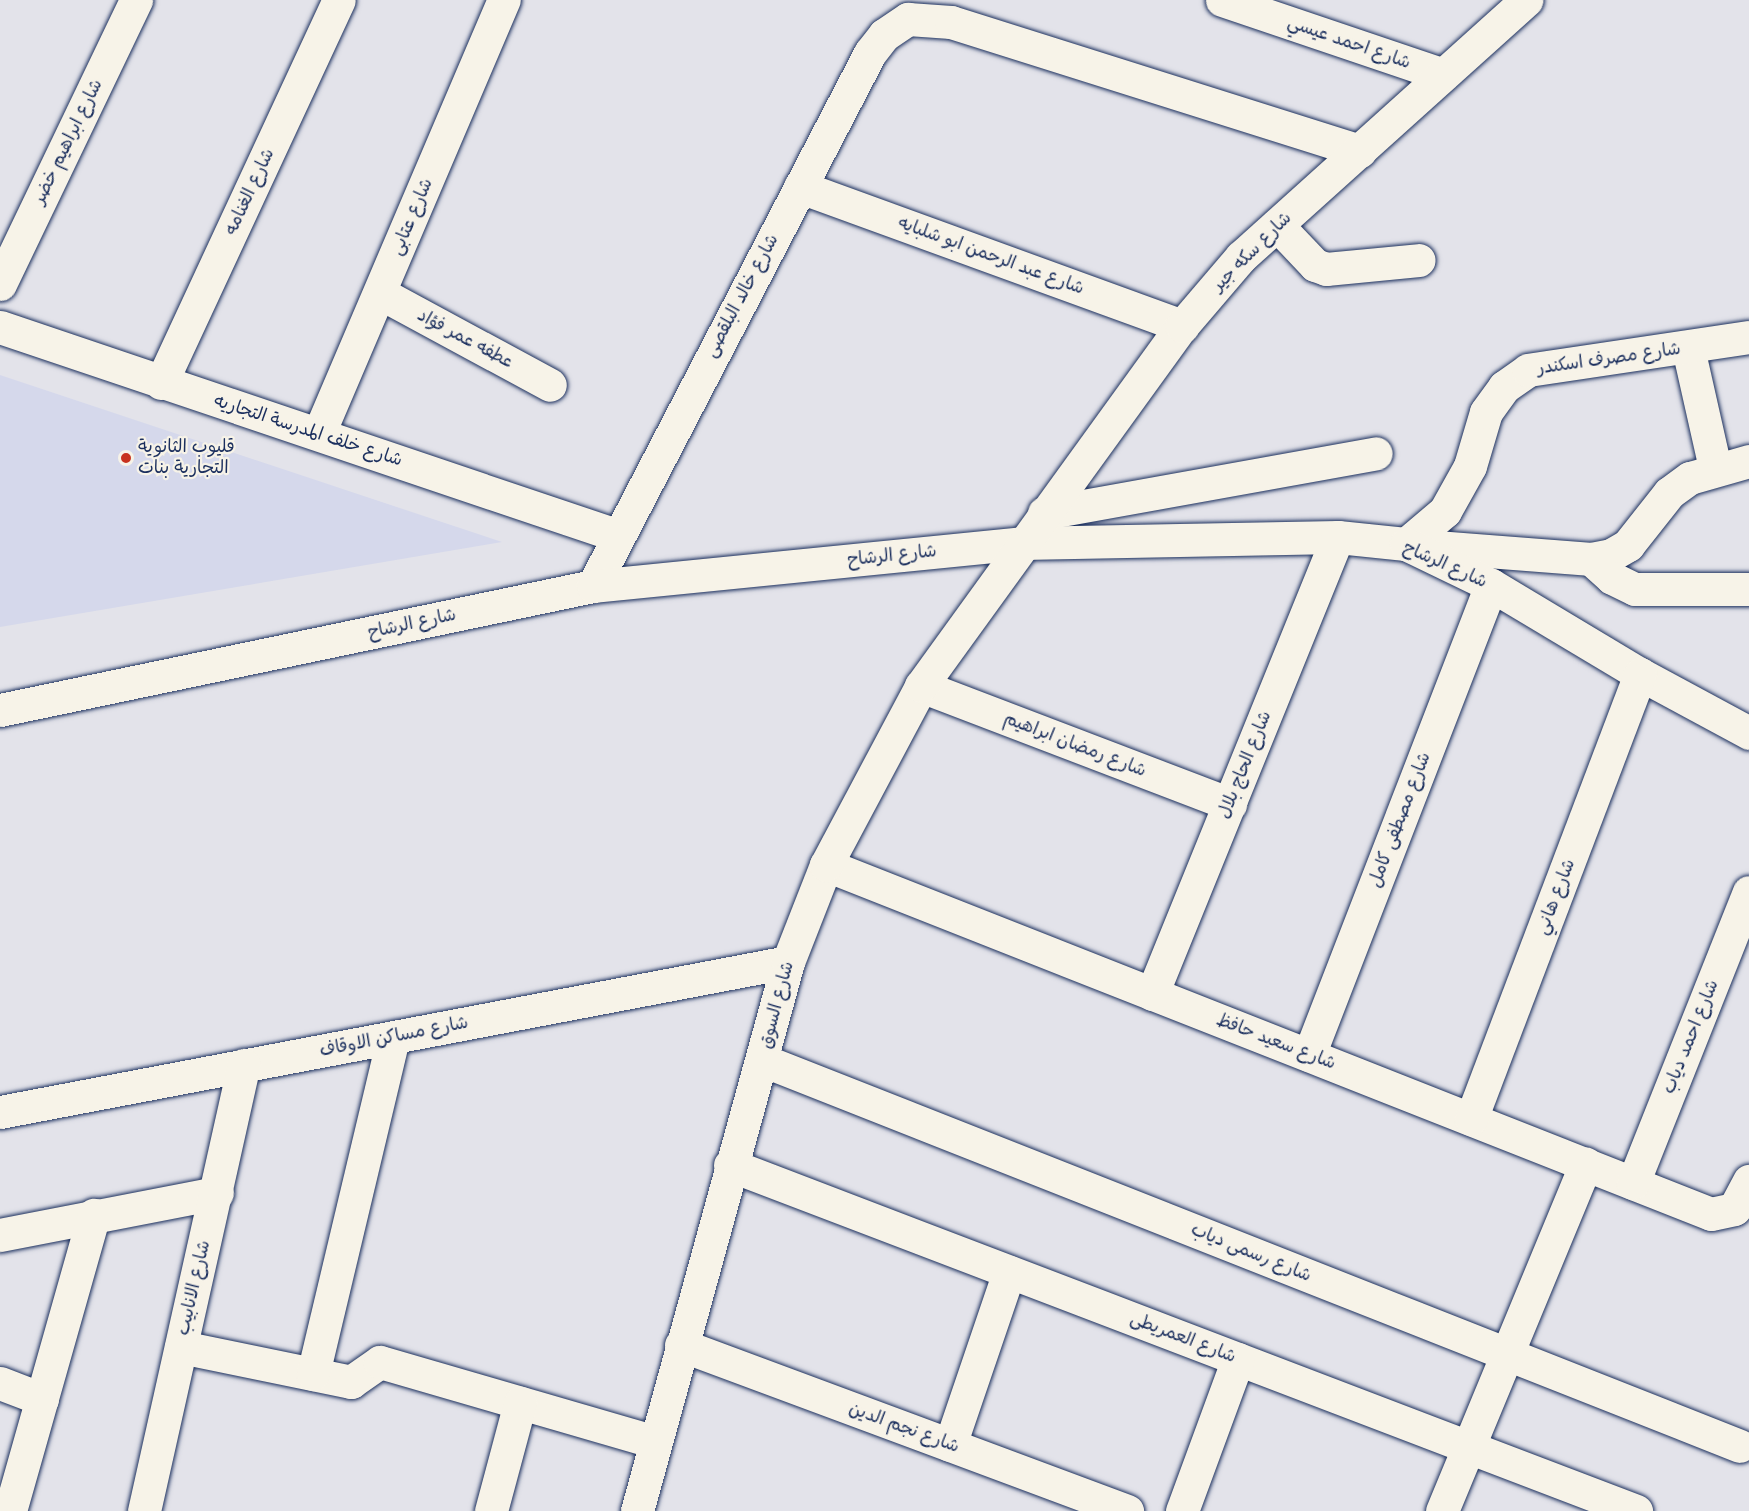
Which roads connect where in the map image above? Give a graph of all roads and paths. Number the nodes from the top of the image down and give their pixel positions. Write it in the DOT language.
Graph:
graph roads {
  1 [pos="136,0"];
  2 [pos="339,0"];
  3 [pos="504,0"];
  4 [pos="1222,0"];
  5 [pos="1526,0"];
  6 [pos="1443,75"];
  7 [pos="1360,151"];
  8 [pos="800,187"];
  9 [pos="1277,225"];
  10 [pos="1419,260"];
  11 [pos="0,284"];
  12 [pos="380,293"];
  13 [pos="1182,326"];
  14 [pos="0,327"];
  15 [pos="1749,337"];
  16 [pos="1688,348"];
  17 [pos="160,383"];
  18 [pos="550,385"];
  19 [pos="319,434"];
  20 [pos="1376,453"];
  21 [pos="1749,461"];
  22 [pos="1715,468"];
  23 [pos="1044,513"];
  24 [pos="616,535"];
  25 [pos="1338,537"];
  26 [pos="1021,543"];
  27 [pos="1406,544"];
  28 [pos="1591,559"];
  29 [pos="1491,585"];
  30 [pos="593,586"];
  31 [pos="1749,589"];
  32 [pos="1640,674"];
  33 [pos="921,686"];
  34 [pos="0,710"];
  35 [pos="1749,733"];
  36 [pos="1230,804"];
  37 [pos="826,866"];
  38 [pos="1749,892"];
  39 [pos="788,962"];
  40 [pos="1152,994"];
  41 [pos="393,1037"];
  42 [pos="1309,1055"];
  43 [pos="762,1060"];
  44 [pos="244,1065"];
  45 [pos="0,1112"];
  46 [pos="1471,1119"];
  47 [pos="1586,1164"];
  48 [pos="730,1165"];
  49 [pos="1749,1181"];
  50 [pos="1633,1183"];
  51 [pos="217,1193"];
  52 [pos="94,1215"];
  53 [pos="0,1235"];
  54 [pos="1010,1272"];
  55 [pos="681,1345"];
  56 [pos="181,1347"];
  57 [pos="1508,1354"];
  58 [pos="1238,1359"];
  59 [pos="313,1374"];
  60 [pos="0,1383"];
  61 [pos="42,1399"];
  62 [pos="520,1403"];
  63 [pos="655,1442"];
  64 [pos="950,1445"];
  65 [pos="1740,1446"];
  66 [pos="1468,1447"];
  67 [pos="0,1509"];
  68 [pos="7,1511"];
  69 [pos="144,1511"];
  70 [pos="491,1511"];
  71 [pos="637,1511"];
  72 [pos="1127,1511"];
  73 [pos="1182,1511"];
  74 [pos="1442,1511"];
  75 [pos="1636,1511"];
  1 -- 11 [label="street, شارع ابراهيم خضر"];
  2 -- 17 [label="street, شارع الغنامه"];
  3 -- 12 [label="street, شارع عتابى"];
  4 -- 6 [label="street, شارع احمد عيسي"];
  5 -- 6 [label="street, شارع سكه جير"];
  6 -- 7 [label="street, شارع سكه جير"];
  7 -- 8 [label="street, شارع خالد البلقصى"];
  7 -- 9 [label="street, شارع سكه جير"];
  8 -- 13 [label="street, شارع عبد الرحمن ابو شلبايه"];
  8 -- 24 [label="street, شارع خالد البلقصى"];
  9 -- 10 [label="street"];
  9 -- 13 [label="street, شارع سكه جير"];
  12 -- 18 [label="street, عطفه عمر فؤاد"];
  12 -- 19 [label="street, شارع عتابى"];
  13 -- 23 [label="street, شارع سكه جير"];
  14 -- 17 [label="street, شارع خلف المدرسة التجاريه"];
  15 -- 16 [label="street, شارع مصرف اسكندر"];
  16 -- 22 [label="street"];
  16 -- 27 [label="street, شارع مصرف اسكندر"];
  17 -- 19 [label="street, شارع خلف المدرسة التجاريه"];
  19 -- 24 [label="street, شارع خلف المدرسة التجاريه"];
  20 -- 23 [label="street"];
  21 -- 22 [label="street"];
  22 -- 28 [label="street"];
  23 -- 26 [label="street, شارع سكه جير"];
  24 -- 30 [label="street, شارع خالد البلقصى"];
  25 -- 26 [label="street, شارع الرشاح"];
  25 -- 27 [label="street, شارع الرشاح"];
  25 -- 36 [label="street, شارع الحاج بلال"];
  26 -- 30 [label="street, شارع الرشاح"];
  26 -- 33 [label="street, شارع السوق"];
  27 -- 28 [label="street"];
  27 -- 29 [label="street, شارع الرشاح"];
  28 -- 31 [label="street"];
  29 -- 32 [label="street, شارع الرشاح"];
  29 -- 42 [label="street, شارع مصطفى كامل"];
  30 -- 34 [label="street, شارع الرشاح"];
  32 -- 35 [label="street, شارع الرشاح"];
  32 -- 46 [label="street, شارع هاني"];
  33 -- 36 [label="street, شارع رمضان ابراهيم"];
  33 -- 37 [label="street, شارع السوق"];
  36 -- 40 [label="street, شارع الحاج بلال"];
  37 -- 39 [label="street, شارع السوق"];
  37 -- 40 [label="street, شارع سعيد حافظ"];
  38 -- 50 [label="street, شارع احمد دياب"];
  39 -- 41 [label="street, شارع مساكن الاوقاف"];
  39 -- 43 [label="street, شارع السوق"];
  40 -- 42 [label="street, شارع سعيد حافظ"];
  41 -- 44 [label="street, شارع مساكن الاوقاف"];
  41 -- 59 [label="street"];
  42 -- 46 [label="street, شارع سعيد حافظ"];
  43 -- 48 [label="street, شارع السوق"];
  43 -- 57 [label="street, شارع رسمى دياب"];
  44 -- 45 [label="street, شارع مساكن الاوقاف"];
  44 -- 51 [label="street, شارع الانابيب"];
  46 -- 47 [label="street, شارع سعيد حافظ"];
  47 -- 50 [label="street, شارع سعيد حافظ"];
  47 -- 57 [label="street"];
  48 -- 54 [label="street, شارع العمريطى"];
  48 -- 55 [label="street, شارع السوق"];
  49 -- 50 [label="street, شارع سعيد حافظ"];
  51 -- 52 [label="street"];
  51 -- 56 [label="street, شارع الانابيب"];
  52 -- 53 [label="street"];
  52 -- 61 [label="street"];
  54 -- 58 [label="street, شارع العمريطى"];
  54 -- 64 [label="street"];
  55 -- 63 [label="street, شارع السوق"];
  55 -- 64 [label="street, شارع نجم الدين"];
  56 -- 59 [label="street"];
  56 -- 69 [label="street, شارع الانابيب"];
  57 -- 65 [label="street, شارع رسمى دياب"];
  57 -- 66 [label="street"];
  58 -- 66 [label="street, شارع العمريطى"];
  58 -- 73 [label="street"];
  59 -- 62 [label="street"];
  60 -- 61 [label="street"];
  61 -- 68 [label="street"];
  62 -- 63 [label="street"];
  62 -- 70 [label="street"];
  63 -- 71 [label="street, شارع السوق"];
  64 -- 72 [label="street, شارع نجم الدين"];
  66 -- 74 [label="street"];
  66 -- 75 [label="street, شارع العمريطى"];
  67 -- 68 [label="street"];
}
